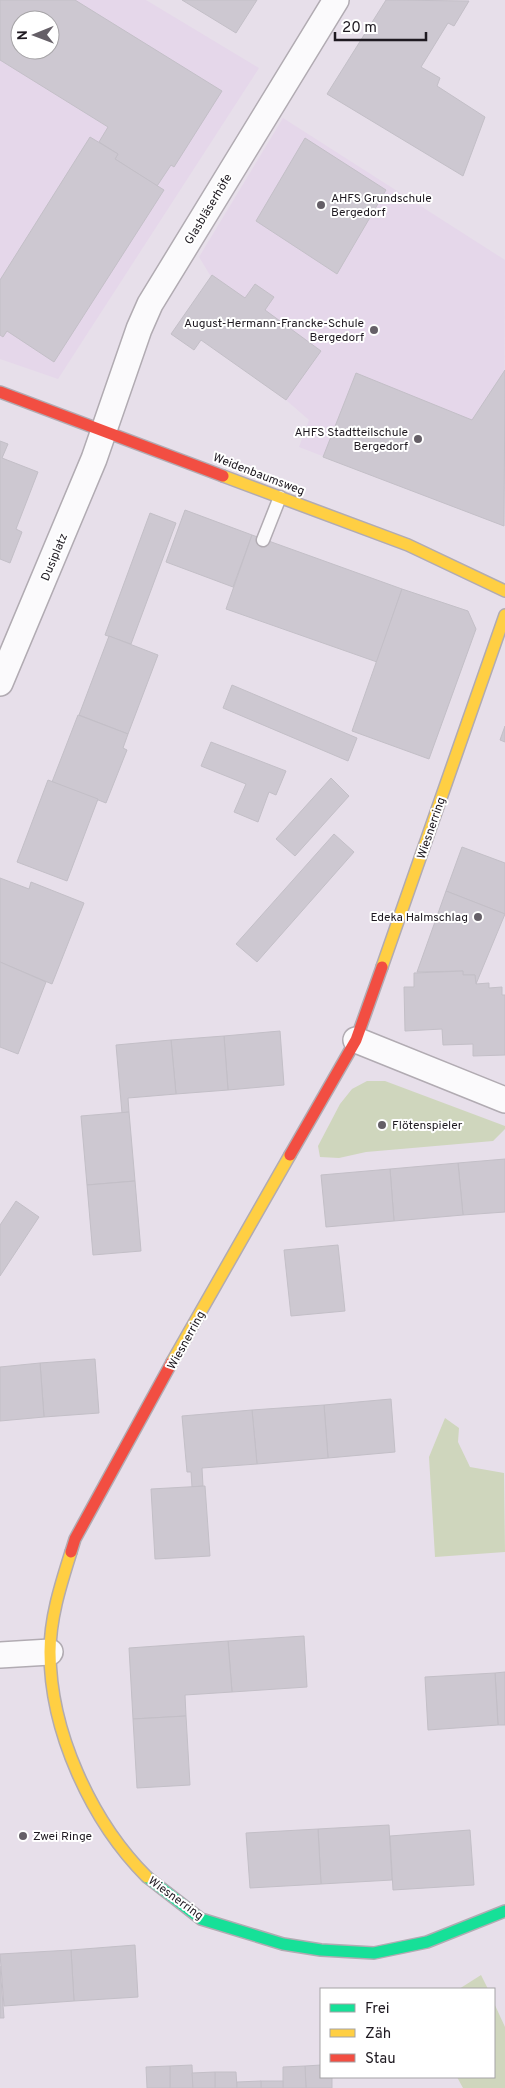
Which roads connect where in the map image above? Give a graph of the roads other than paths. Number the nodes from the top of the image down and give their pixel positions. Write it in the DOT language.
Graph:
graph roads {
  1 [pos="336,0"];
  2 [pos="0,392"];
  3 [pos="106,430"];
  4 [pos="280,497"];
  5 [pos="263,540"];
  6 [pos="505,591"];
  7 [pos="505,615"];
  8 [pos="0,683"];
  9 [pos="356,1040"];
  10 [pos="505,1100"];
  11 [pos="50,1652"];
  12 [pos="0,1655"];
  13 [pos="505,1911"];
  1 -- 3 [label="street, Glasbläserhöfe"];
  2 -- 3 [label="street, Weidenbaumsweg"];
  3 -- 4 [label="street, Weidenbaumsweg"];
  3 -- 8 [label="street, Dusiplatz"];
  4 -- 5 [label="lane"];
  4 -- 6 [label="street, Weidenbaumsweg"];
  7 -- 9 [label="street, Wiesnerring"];
  9 -- 10 [label="street"];
  9 -- 11 [label="street, Wiesnerring"];
  11 -- 12 [label="street"];
  11 -- 13 [label="street, Wiesnerring"];
}
